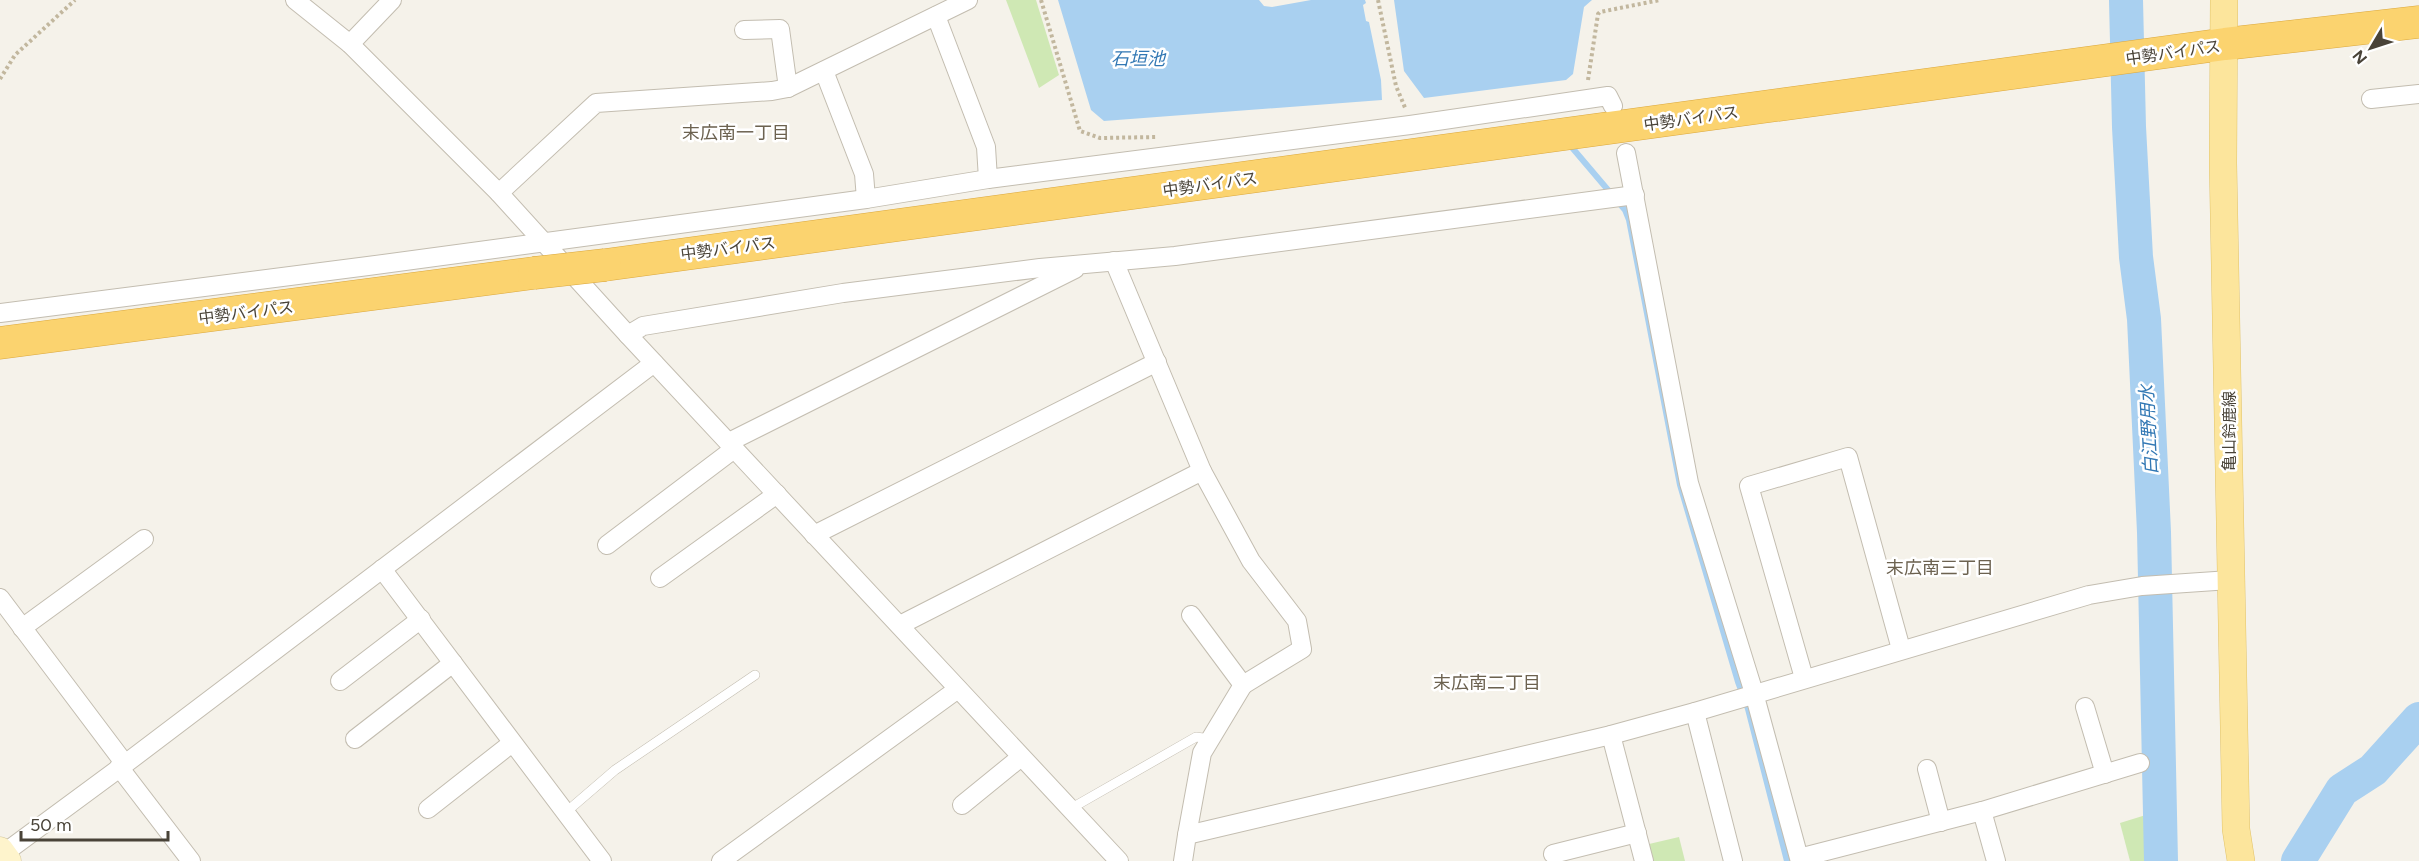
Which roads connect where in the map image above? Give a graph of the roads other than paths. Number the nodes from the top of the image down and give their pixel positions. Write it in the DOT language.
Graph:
graph roads {
  1 [pos="295,0"];
  2 [pos="392,0"];
  3 [pos="968,0"];
  4 [pos="2224,0"];
  5 [pos="936,16"];
  6 [pos="2419,22"];
  7 [pos="744,30"];
  8 [pos="350,44"];
  9 [pos="2225,44"];
  10 [pos="824,71"];
  11 [pos="788,88"];
  12 [pos="2419,94"];
  13 [pos="2371,99"];
  14 [pos="1613,106"];
  15 [pos="1626,153"];
  16 [pos="988,179"];
  17 [pos="499,193"];
  18 [pos="1635,195"];
  19 [pos="866,199"];
  20 [pos="544,242"];
  21 [pos="1114,261"];
  22 [pos="1085,264"];
  23 [pos="0,313"];
  24 [pos="628,335"];
  25 [pos="0,343"];
  26 [pos="1157,362"];
  27 [pos="654,363"];
  28 [pos="732,446"];
  29 [pos="1202,471"];
  30 [pos="777,494"];
  31 [pos="814,535"];
  32 [pos="144,539"];
  33 [pos="607,545"];
  34 [pos="382,569"];
  35 [pos="660,578"];
  36 [pos="2230,580"];
  37 [pos="0,598"];
  38 [pos="1191,615"];
  39 [pos="421,619"];
  40 [pos="900,625"];
  41 [pos="22,628"];
  42 [pos="1901,649"];
  43 [pos="453,663"];
  44 [pos="755,675"];
  45 [pos="1803,678"];
  46 [pos="340,681"];
  47 [pos="1243,685"];
  48 [pos="958,689"];
  49 [pos="1754,693"];
  50 [pos="2085,707"];
  51 [pos="1695,712"];
  52 [pos="1611,735"];
  53 [pos="356,739"];
  54 [pos="1210,739"];
  55 [pos="512,743"];
  56 [pos="1021,757"];
  57 [pos="2140,763"];
  58 [pos="122,765"];
  59 [pos="1927,769"];
  60 [pos="2105,774"];
  61 [pos="962,805"];
  62 [pos="428,809"];
  63 [pos="1070,809"];
  64 [pos="1982,811"];
  65 [pos="565,813"];
  66 [pos="1941,822"];
  67 [pos="1637,834"];
  68 [pos="1187,835"];
  69 [pos="1553,854"];
  70 [pos="4,855"];
  71 [pos="1115,860"];
  72 [pos="1799,860"];
  73 [pos="191,861"];
  74 [pos="602,861"];
  75 [pos="721,861"];
  76 [pos="1183,861"];
  77 [pos="1644,861"];
  78 [pos="1733,861"];
  79 [pos="1996,861"];
  80 [pos="2241,861"];
  1 -- 8 [label="street"];
  2 -- 8 [label="street"];
  3 -- 5 [label="street"];
  4 -- 9 [label="main road, 亀山鈴鹿線"];
  5 -- 10 [label="street"];
  5 -- 16 [label="street"];
  6 -- 9 [label="highway, 中勢バイパス"];
  7 -- 11 [label="street"];
  8 -- 17 [label="street"];
  9 -- 25 [label="highway, 中勢バイパス, bridge"];
  9 -- 36 [label="main road, 亀山鈴鹿線"];
  10 -- 11 [label="street"];
  10 -- 19 [label="street"];
  11 -- 17 [label="street"];
  12 -- 13 [label="street"];
  14 -- 16 [label="street"];
  15 -- 18 [label="street"];
  16 -- 19 [label="street"];
  17 -- 20 [label="street"];
  18 -- 21 [label="street"];
  18 -- 49 [label="street"];
  19 -- 20 [label="street"];
  20 -- 23 [label="street"];
  20 -- 24 [label="street"];
  21 -- 22 [label="street"];
  21 -- 26 [label="street"];
  22 -- 24 [label="street"];
  22 -- 28 [label="street"];
  24 -- 27 [label="street"];
  26 -- 29 [label="street"];
  26 -- 31 [label="street"];
  27 -- 28 [label="street"];
  27 -- 34 [label="street"];
  28 -- 30 [label="street"];
  28 -- 33 [label="street"];
  29 -- 40 [label="street"];
  29 -- 47 [label="street"];
  30 -- 31 [label="street"];
  30 -- 35 [label="street"];
  31 -- 40 [label="street"];
  32 -- 41 [label="street"];
  34 -- 39 [label="street"];
  34 -- 58 [label="street"];
  36 -- 42 [label="street"];
  36 -- 80 [label="main road, 亀山鈴鹿線"];
  37 -- 41 [label="street"];
  38 -- 47 [label="street"];
  39 -- 43 [label="street"];
  39 -- 46 [label="street"];
  40 -- 48 [label="street"];
  41 -- 58 [label="street"];
  42 -- 45 [label="street"];
  42 -- 45 [label="street"];
  43 -- 53 [label="street"];
  43 -- 55 [label="street"];
  44 -- 65 [label="lane"];
  45 -- 49 [label="street"];
  47 -- 54 [label="street"];
  48 -- 56 [label="street"];
  48 -- 75 [label="street"];
  49 -- 51 [label="street"];
  49 -- 72 [label="street"];
  50 -- 60 [label="street"];
  51 -- 52 [label="street"];
  51 -- 78 [label="street"];
  52 -- 67 [label="street"];
  52 -- 68 [label="street"];
  54 -- 63 [label="lane"];
  54 -- 68 [label="street"];
  55 -- 62 [label="street"];
  55 -- 65 [label="street"];
  56 -- 61 [label="street"];
  56 -- 63 [label="street"];
  57 -- 60 [label="street"];
  58 -- 70 [label="street"];
  58 -- 73 [label="street"];
  59 -- 66 [label="street"];
  60 -- 64 [label="street"];
  63 -- 71 [label="street"];
  64 -- 66 [label="street"];
  64 -- 79 [label="street"];
  65 -- 74 [label="street"];
  66 -- 72 [label="street"];
  67 -- 69 [label="street"];
  67 -- 77 [label="street"];
  68 -- 76 [label="street"];
}
